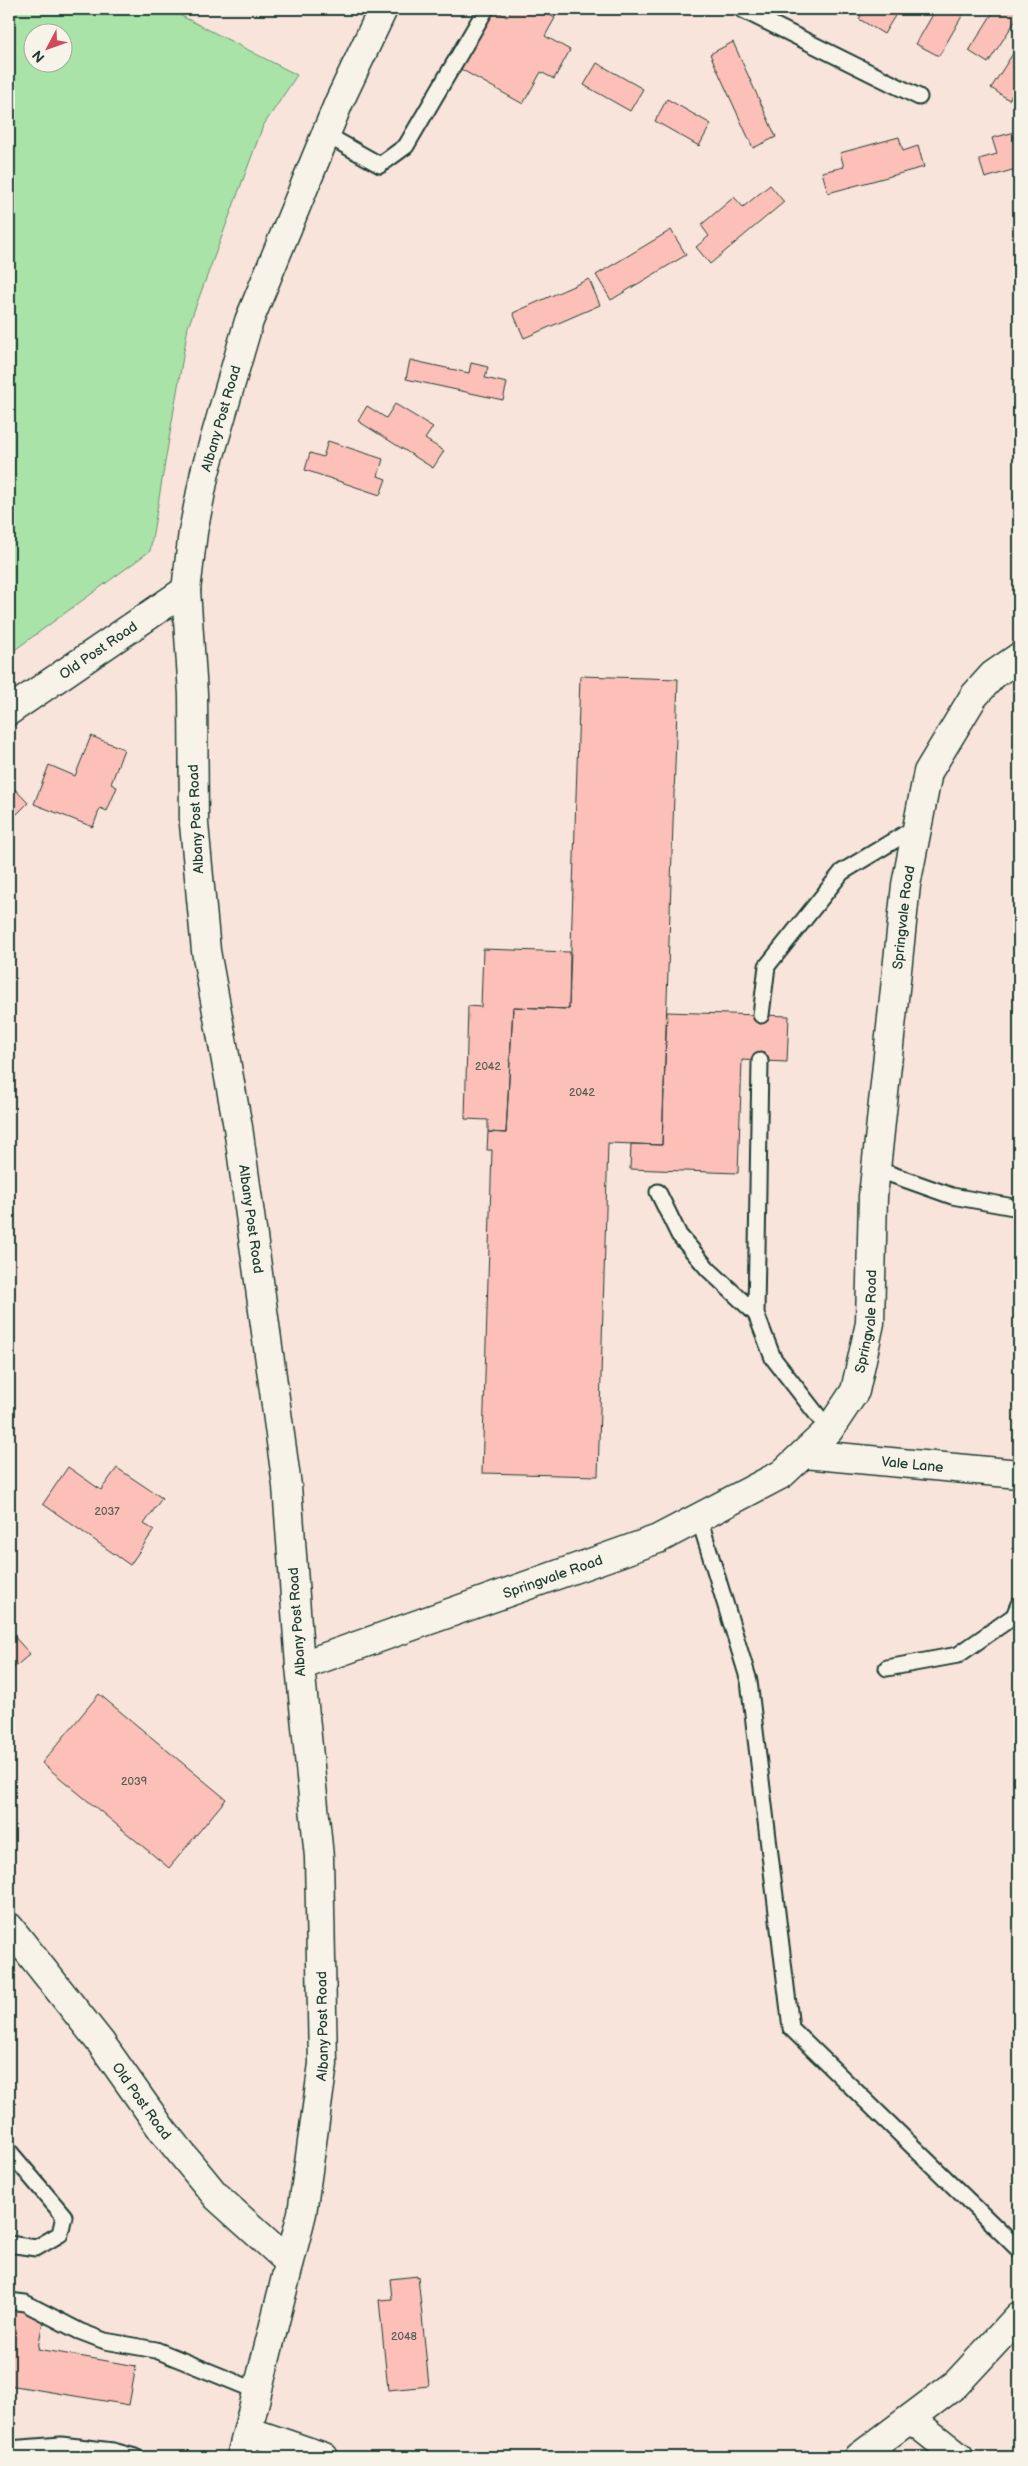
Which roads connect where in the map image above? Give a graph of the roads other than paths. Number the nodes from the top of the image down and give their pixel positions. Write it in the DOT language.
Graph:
graph roads {
  1 [pos="382,9"];
  2 [pos="486,9"];
  3 [pos="741,9"];
  4 [pos="919,97"];
  5 [pos="325,134"];
  6 [pos="186,590"];
  7 [pos="1019,657"];
  8 [pos="9,711"];
  9 [pos="918,826"];
  10 [pos="761,1015"];
  11 [pos="760,1061"];
  12 [pos="876,1169"];
  13 [pos="658,1192"];
  14 [pos="1019,1208"];
  15 [pos="756,1314"];
  16 [pos="829,1430"];
  17 [pos="805,1454"];
  18 [pos="1019,1474"];
  19 [pos="698,1518"];
  20 [pos="1019,1604"];
  21 [pos="300,1666"];
  22 [pos="887,1668"];
  23 [pos="9,1927"];
  24 [pos="9,2151"];
  25 [pos="9,2244"];
  26 [pos="1019,2250"];
  27 [pos="289,2262"];
  28 [pos="9,2301"];
  29 [pos="1019,2316"];
  30 [pos="257,2391"];
  31 [pos="911,2419"];
  32 [pos="248,2431"];
  33 [pos="9,2449"];
  34 [pos="25,2452"];
  35 [pos="135,2457"];
  36 [pos="241,2457"];
  37 [pos="324,2457"];
  38 [pos="859,2457"];
  39 [pos="959,2457"];
  1 -- 5 [label="street, Albany Post Road"];
  2 -- 5 [label="lane"];
  3 -- 4 [label="lane"];
  5 -- 6 [label="street, Albany Post Road"];
  6 -- 8 [label="street, Old Post Road"];
  6 -- 21 [label="street, Albany Post Road"];
  7 -- 9 [label="street, Springvale Road"];
  9 -- 10 [label="lane"];
  9 -- 12 [label="street, Springvale Road"];
  11 -- 15 [label="lane"];
  12 -- 14 [label="lane"];
  12 -- 16 [label="street, Springvale Road"];
  13 -- 15 [label="lane"];
  15 -- 16 [label="lane"];
  16 -- 17 [label="street, Springvale Road"];
  17 -- 18 [label="street, Vale Lane"];
  17 -- 19 [label="street, Springvale Road"];
  19 -- 21 [label="street, Springvale Road"];
  19 -- 26 [label="lane"];
  20 -- 22 [label="lane"];
  21 -- 27 [label="street, Albany Post Road"];
  23 -- 27 [label="street, Old Post Road"];
  24 -- 25 [label="lane"];
  27 -- 30 [label="street, Albany Post Road"];
  28 -- 30 [label="lane"];
  29 -- 31 [label="street"];
  30 -- 32 [label="street, Albany Post Road"];
  31 -- 38 [label="street"];
  31 -- 39 [label="street"];
  32 -- 36 [label="street, Albany Post Road"];
  32 -- 37 [label="street"];
  33 -- 34 [label="lane"];
  34 -- 35 [label="lane"];
}
